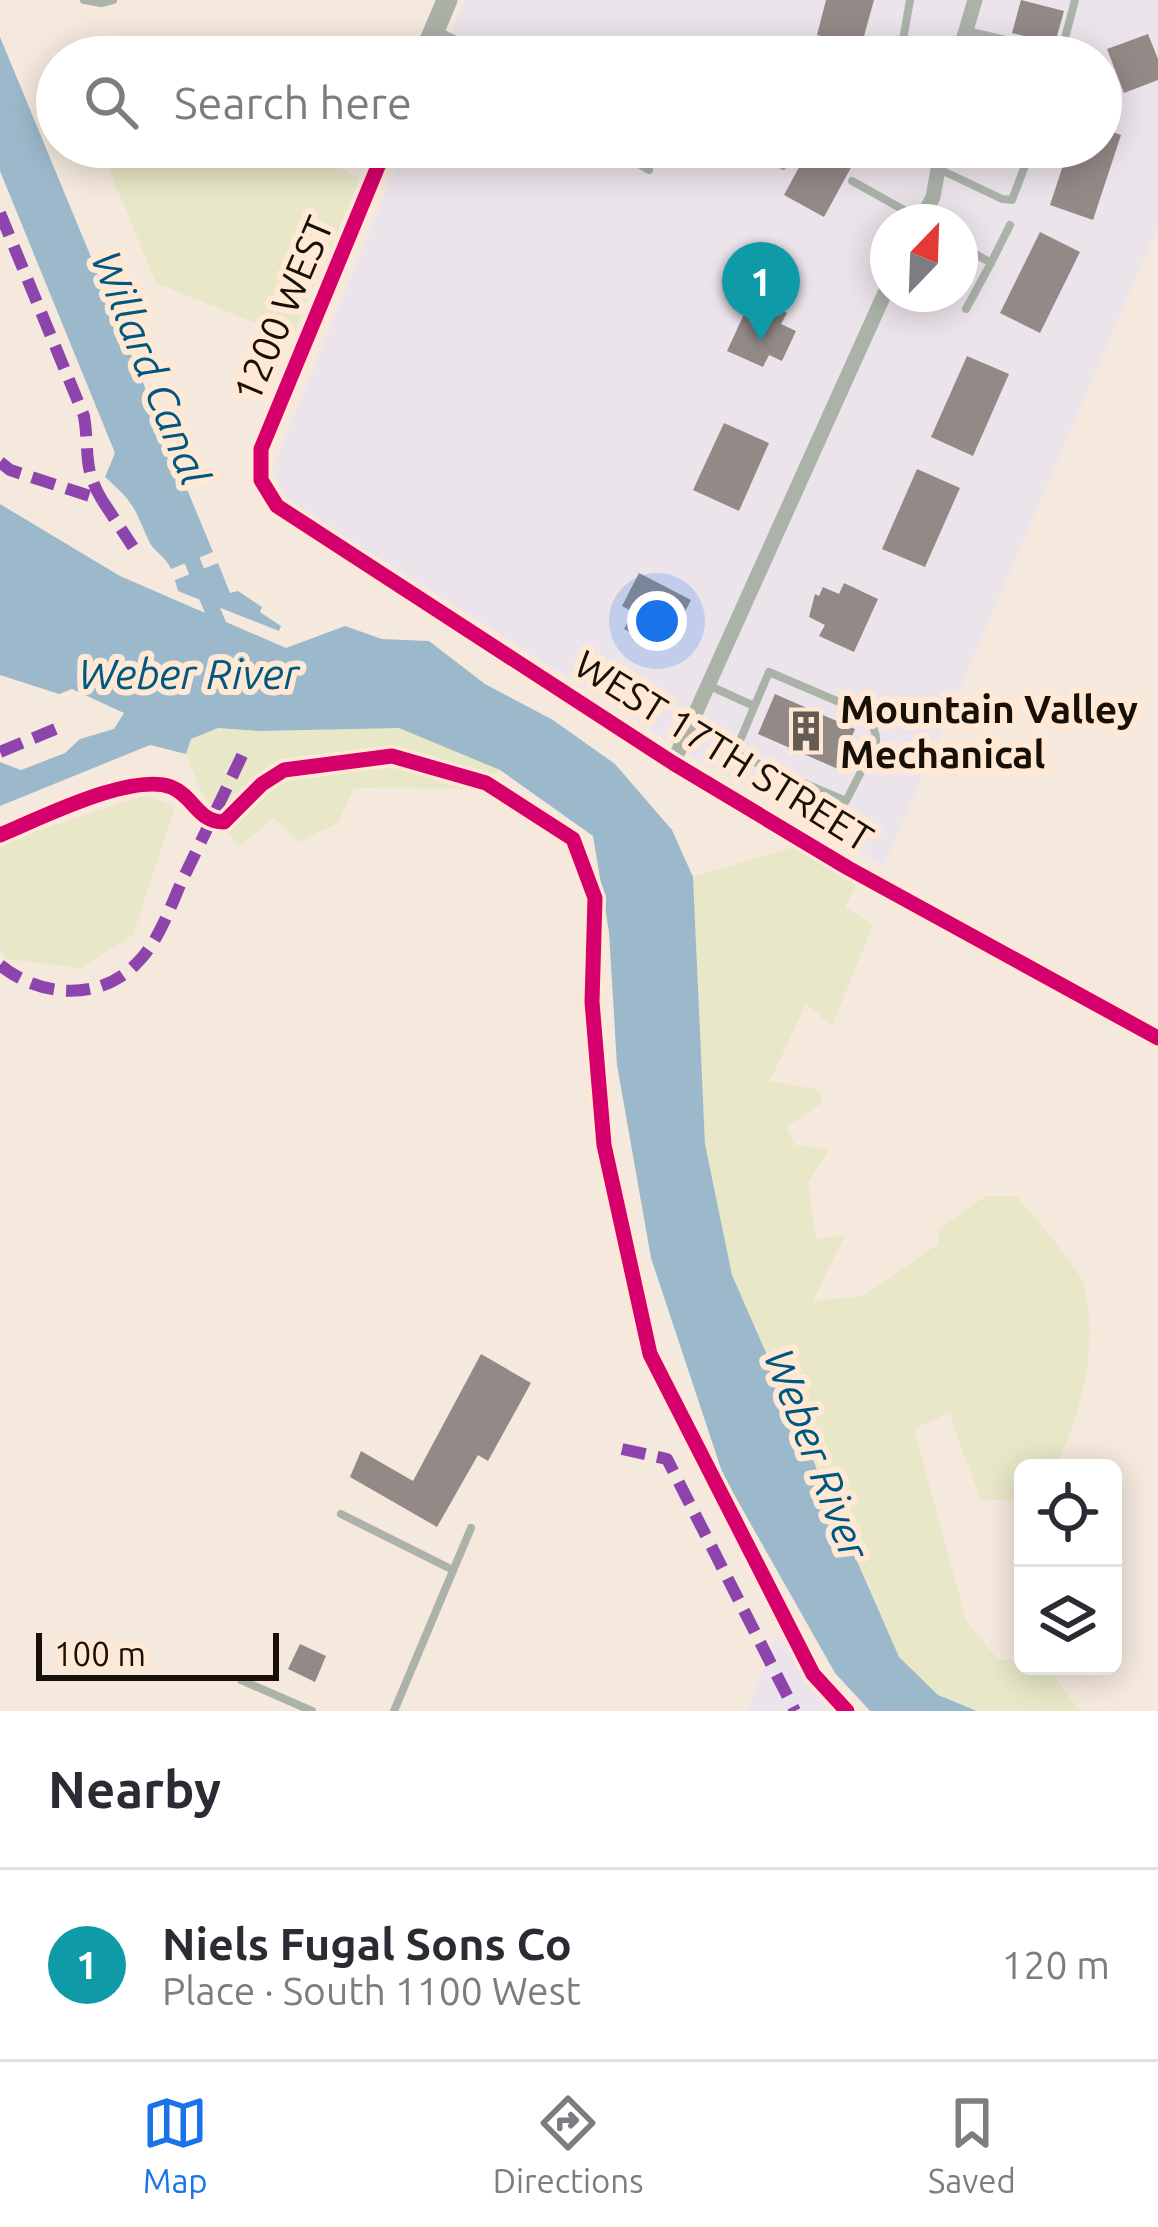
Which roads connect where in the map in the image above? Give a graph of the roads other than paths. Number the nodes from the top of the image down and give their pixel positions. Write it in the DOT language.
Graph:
graph roads {
  1 [pos="85,0"];
  2 [pos="447,0"];
  3 [pos="910,0"];
  4 [pos="974,0"];
  5 [pos="1075,0"];
  6 [pos="112,1"];
  7 [pos="435,29"];
  8 [pos="966,31"];
  9 [pos="432,36"];
  10 [pos="449,36"];
  11 [pos="904,36"];
  12 [pos="964,36"];
  13 [pos="988,36"];
  14 [pos="1065,36"];
  15 [pos="377,168"];
  16 [pos="646,168"];
  17 [pos="1024,168"];
  18 [pos="939,169"];
  19 [pos="649,170"];
  20 [pos="851,181"];
  21 [pos="891,204"];
  22 [pos="929,204"];
  23 [pos="1010,225"];
  24 [pos="978,255"];
  25 [pos="992,263"];
  26 [pos="978,288"];
  27 [pos="876,312"];
  28 [pos="270,498"];
  29 [pos="709,686"];
  30 [pos="754,706"];
  31 [pos="673,763"];
  32 [pos="1158,1038"];
  33 [pos="341,1514"];
  34 [pos="471,1528"];
  35 [pos="453,1570"];
  36 [pos="241,1680"];
  37 [pos="312,1711"];
  38 [pos="394,1711"];
  1 -- 6 [label="lane"];
  2 -- 7 [label="street"];
  3 -- 11 [label="lane"];
  4 -- 8 [label="street"];
  5 -- 14 [label="lane"];
  7 -- 9 [label="street"];
  7 -- 10 [label="lane"];
  8 -- 12 [label="street"];
  8 -- 13 [label="lane"];
  15 -- 28 [label="street, 1200 WEST"];
  16 -- 19 [label="lane"];
  17 -- 18 [label="lane"];
  18 -- 22 [label="street"];
  20 -- 21 [label="lane"];
  23 -- 25 [label="lane"];
  24 -- 25 [label="lane"];
  25 -- 26 [label="lane"];
  27 -- 29 [label="street"];
  28 -- 31 [label="street, WEST 17TH STREET"];
  29 -- 30 [label="lane"];
  29 -- 31 [label="street"];
  30 -- 30 [label="lane"];
  31 -- 32 [label="street, WEST 17TH STREET"];
  33 -- 35 [label="lane"];
  34 -- 35 [label="lane"];
  35 -- 38 [label="lane"];
  36 -- 37 [label="lane"];
}
